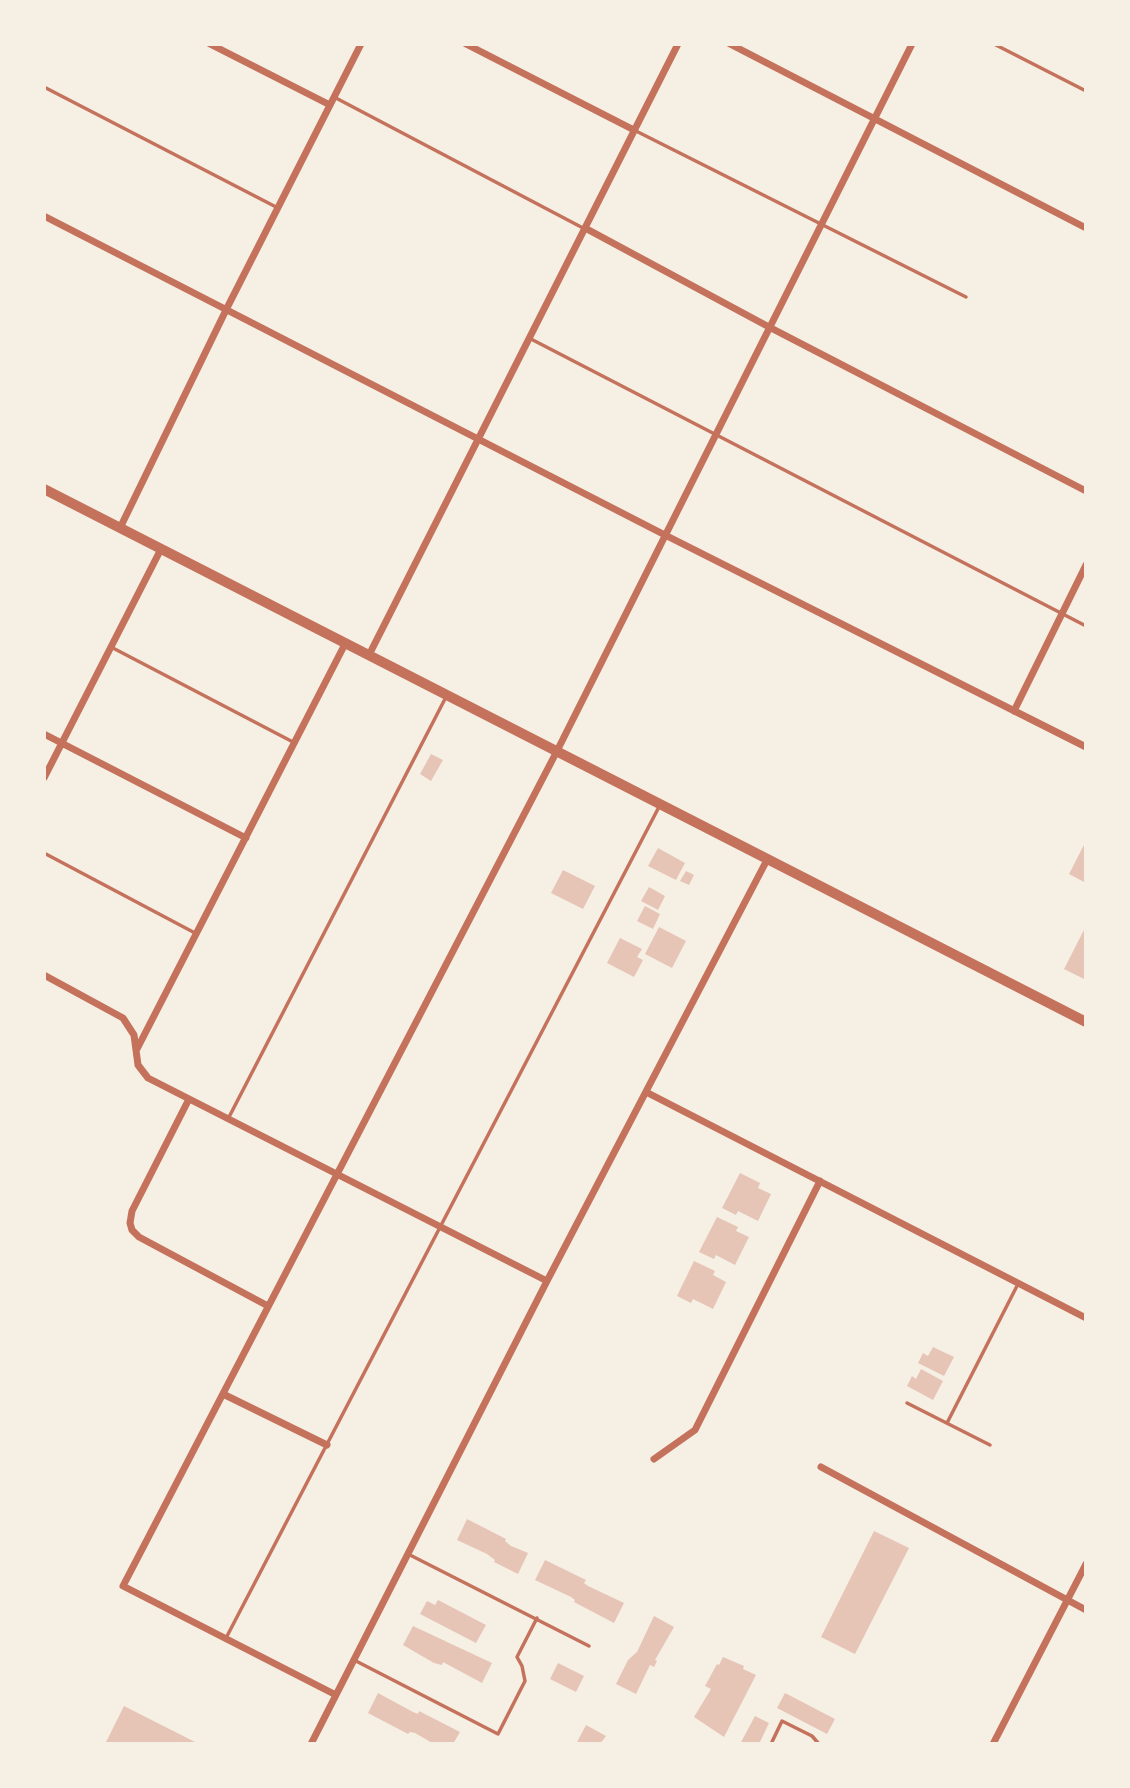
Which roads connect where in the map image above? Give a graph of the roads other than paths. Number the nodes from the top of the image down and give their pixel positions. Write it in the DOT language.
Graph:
graph roads {
  1 [pos="210,44"];
  2 [pos="361,44"];
  3 [pos="466,44"];
  4 [pos="678,44"];
  5 [pos="730,44"];
  6 [pos="912,44"];
  7 [pos="994,44"];
  8 [pos="44,87"];
  9 [pos="1086,91"];
  10 [pos="334,96"];
  11 [pos="330,105"];
  12 [pos="875,119"];
  13 [pos="634,130"];
  14 [pos="278,208"];
  15 [pos="44,216"];
  16 [pos="822,224"];
  17 [pos="585,228"];
  18 [pos="1086,228"];
  19 [pos="967,297"];
  20 [pos="227,308"];
  21 [pos="769,327"];
  22 [pos="529,338"];
  23 [pos="715,435"];
  24 [pos="478,438"];
  25 [pos="44,489"];
  26 [pos="1086,491"];
  27 [pos="120,528"];
  28 [pos="665,535"];
  29 [pos="161,549"];
  30 [pos="1086,565"];
  31 [pos="1062,614"];
  32 [pos="1086,626"];
  33 [pos="345,644"];
  34 [pos="111,647"];
  35 [pos="369,655"];
  36 [pos="447,695"];
  37 [pos="1014,711"];
  38 [pos="44,734"];
  39 [pos="62,743"];
  40 [pos="294,743"];
  41 [pos="1086,747"];
  42 [pos="557,751"];
  43 [pos="44,778"];
  44 [pos="661,804"];
  45 [pos="246,838"];
  46 [pos="44,853"];
  47 [pos="768,858"];
  48 [pos="197,934"];
  49 [pos="44,975"];
  50 [pos="1086,1022"];
  51 [pos="137,1049"];
  52 [pos="646,1091"];
  53 [pos="189,1099"];
  54 [pos="228,1119"];
  55 [pos="338,1175"];
  56 [pos="820,1181"];
  57 [pos="440,1227"];
  58 [pos="547,1281"];
  59 [pos="1018,1283"];
  60 [pos="268,1306"];
  61 [pos="1086,1318"];
  62 [pos="223,1394"];
  63 [pos="907,1403"];
  64 [pos="947,1423"];
  65 [pos="327,1445"];
  66 [pos="990,1445"];
  67 [pos="654,1459"];
  68 [pos="821,1467"];
  69 [pos="408,1554"];
  70 [pos="1086,1564"];
  71 [pos="1067,1601"];
  72 [pos="1086,1610"];
  73 [pos="537,1618"];
  74 [pos="226,1638"];
  75 [pos="589,1646"];
  76 [pos="354,1660"];
  77 [pos="336,1695"];
  78 [pos="311,1744"];
  79 [pos="771,1744"];
  80 [pos="819,1744"];
  81 [pos="993,1744"];
  1 -- 11 [label="street"];
  2 -- 10 [label="street"];
  3 -- 13 [label="street"];
  4 -- 13 [label="street"];
  5 -- 12 [label="street"];
  6 -- 12 [label="street"];
  7 -- 9 [label="lane"];
  8 -- 14 [label="lane"];
  10 -- 11 [label="street"];
  10 -- 17 [label="lane"];
  11 -- 14 [label="street"];
  12 -- 16 [label="street"];
  12 -- 18 [label="street"];
  13 -- 16 [label="lane"];
  13 -- 17 [label="street"];
  14 -- 20 [label="street"];
  15 -- 20 [label="street"];
  16 -- 19 [label="lane"];
  16 -- 21 [label="street"];
  17 -- 21 [label="street"];
  17 -- 22 [label="street"];
  20 -- 24 [label="street"];
  20 -- 27 [label="street"];
  21 -- 23 [label="street"];
  21 -- 26 [label="street"];
  22 -- 23 [label="lane"];
  22 -- 24 [label="street"];
  23 -- 28 [label="street"];
  23 -- 31 [label="lane"];
  24 -- 28 [label="street"];
  24 -- 35 [label="street"];
  25 -- 27 [label="street"];
  27 -- 29 [label="street"];
  28 -- 37 [label="street"];
  28 -- 42 [label="street"];
  29 -- 33 [label="street"];
  29 -- 34 [label="street"];
  30 -- 31 [label="street"];
  31 -- 32 [label="lane"];
  31 -- 37 [label="street"];
  33 -- 35 [label="street"];
  33 -- 40 [label="street"];
  34 -- 39 [label="street"];
  34 -- 40 [label="lane"];
  35 -- 36 [label="street"];
  36 -- 42 [label="street"];
  36 -- 54 [label="lane"];
  37 -- 41 [label="street"];
  38 -- 39 [label="street"];
  39 -- 43 [label="street"];
  39 -- 45 [label="street"];
  40 -- 45 [label="street"];
  42 -- 44 [label="street"];
  42 -- 55 [label="street"];
  44 -- 47 [label="street"];
  44 -- 57 [label="lane"];
  45 -- 48 [label="street"];
  46 -- 48 [label="lane"];
  47 -- 50 [label="street"];
  47 -- 52 [label="street"];
  48 -- 51 [label="street"];
  49 -- 51 [label="street"];
  51 -- 53 [label="street"];
  52 -- 56 [label="street"];
  52 -- 58 [label="street"];
  53 -- 54 [label="street"];
  53 -- 60 [label="street"];
  54 -- 55 [label="street"];
  55 -- 57 [label="street"];
  55 -- 60 [label="street"];
  56 -- 59 [label="street"];
  56 -- 67 [label="street"];
  57 -- 58 [label="street"];
  57 -- 65 [label="lane"];
  58 -- 69 [label="street"];
  59 -- 61 [label="street"];
  59 -- 64 [label="lane"];
  60 -- 62 [label="street"];
  62 -- 65 [label="street"];
  62 -- 74 [label="street"];
  63 -- 64 [label="lane"];
  64 -- 66 [label="lane"];
  65 -- 74 [label="lane"];
  68 -- 71 [label="street"];
  69 -- 73 [label="lane"];
  69 -- 76 [label="street"];
  70 -- 71 [label="street"];
  71 -- 72 [label="street"];
  71 -- 81 [label="street"];
  73 -- 75 [label="lane"];
  73 -- 76 [label="lane"];
  74 -- 77 [label="street"];
  76 -- 77 [label="street"];
  77 -- 78 [label="street"];
  79 -- 80 [label="lane"];
}
